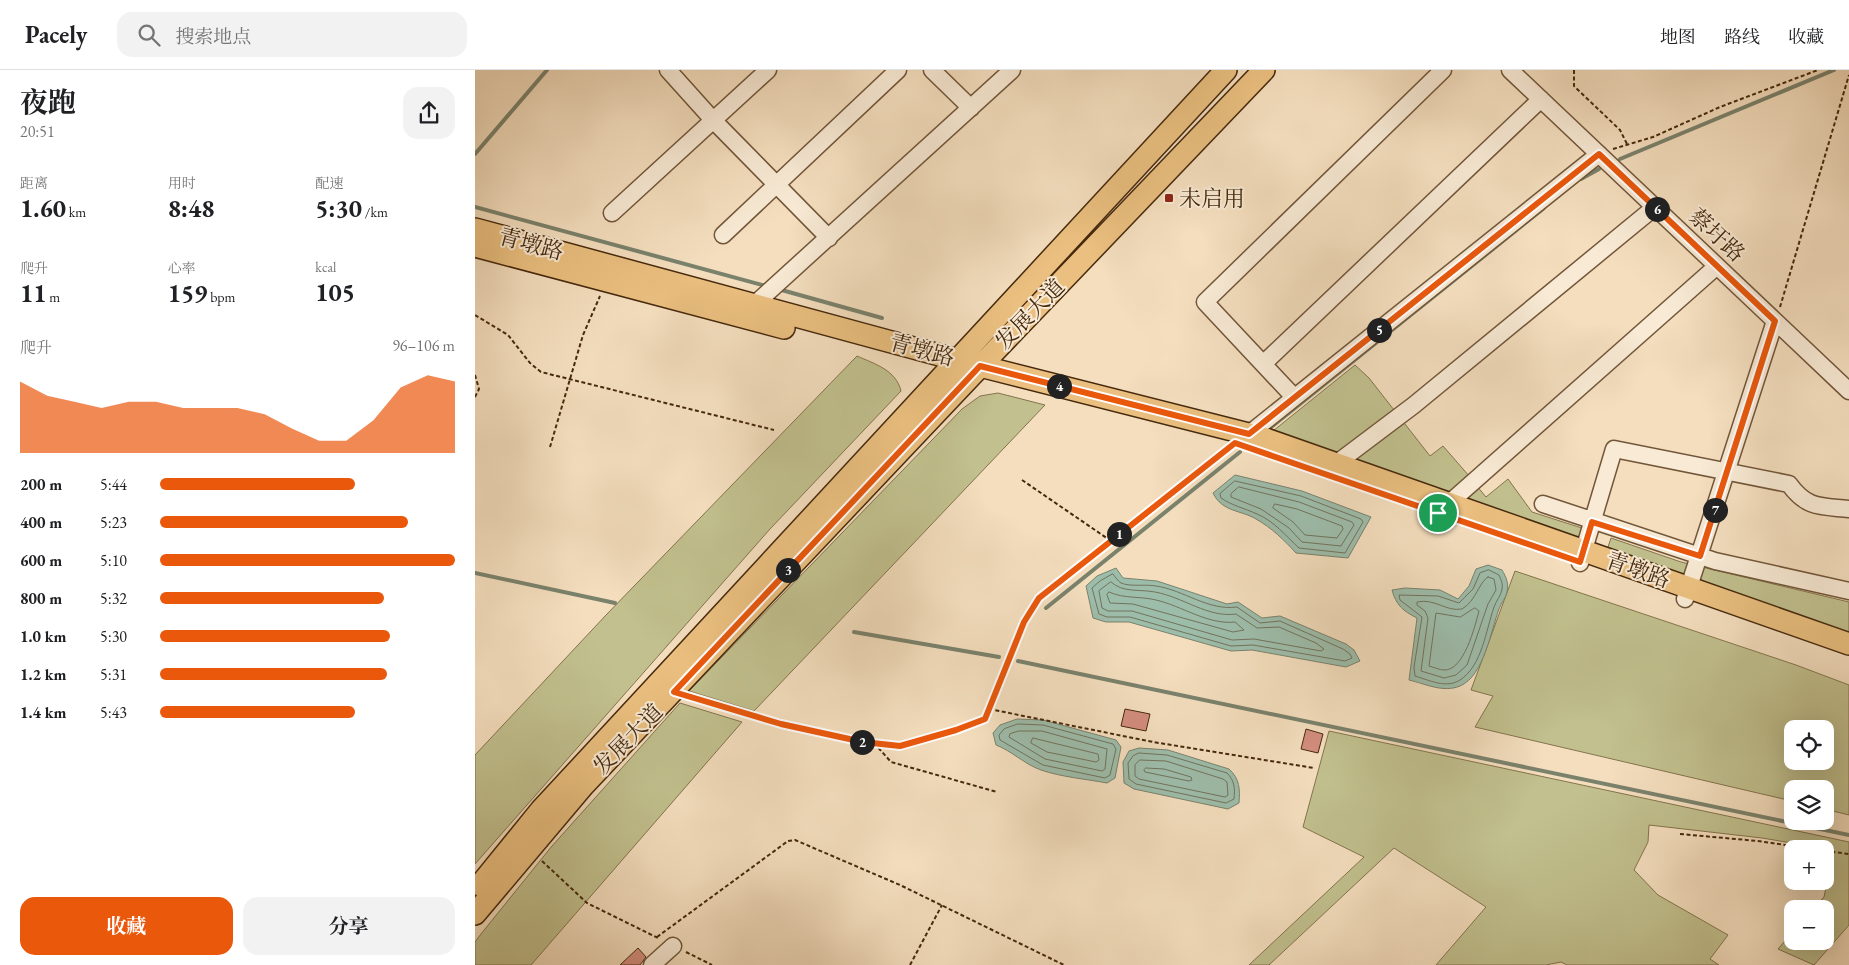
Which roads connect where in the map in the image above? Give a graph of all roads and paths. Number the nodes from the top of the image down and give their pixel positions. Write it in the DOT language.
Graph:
graph roads {
  1 [pos="668,70"];
  2 [pos="768,70"];
  3 [pos="897,70"];
  4 [pos="932,70"];
  5 [pos="1012,70"];
  6 [pos="1226,70"];
  7 [pos="1264,70"];
  8 [pos="1443,70"];
  9 [pos="1510,70"];
  10 [pos="1574,70"];
  11 [pos="1818,70"];
  12 [pos="1849,75"];
  13 [pos="1541,99"];
  14 [pos="971,108"];
  15 [pos="713,120"];
  16 [pos="1627,144"];
  17 [pos="1599,154"];
  18 [pos="778,185"];
  19 [pos="1655,207"];
  20 [pos="612,213"];
  21 [pos="475,229"];
  22 [pos="723,235"];
  23 [pos="829,238"];
  24 [pos="475,246"];
  25 [pos="1717,266"];
  26 [pos="607,281"];
  27 [pos="767,293"];
  28 [pos="475,315"];
  29 [pos="1775,321"];
  30 [pos="1263,364"];
  31 [pos="952,365"];
  32 [pos="975,371"];
  33 [pos="475,375"];
  34 [pos="570,380"];
  35 [pos="1849,391"];
  36 [pos="475,397"];
  37 [pos="1294,397"];
  38 [pos="774,430"];
  39 [pos="1242,439"];
  40 [pos="550,447"];
  41 [pos="1339,465"];
  42 [pos="1727,472"];
  43 [pos="1022,480"];
  44 [pos="1543,504"];
  45 [pos="1443,508"];
  46 [pos="1849,509"];
  47 [pos="1592,522"];
  48 [pos="1111,541"];
  49 [pos="1700,556"];
  50 [pos="1582,557"];
  51 [pos="1849,590"];
  52 [pos="1687,594"];
  53 [pos="1849,644"];
  54 [pos="1849,657"];
  55 [pos="674,692"];
  56 [pos="989,708"];
  57 [pos="874,743"];
  58 [pos="1313,768"];
  59 [pos="997,792"];
  60 [pos="1680,834"];
  61 [pos="1784,845"];
  62 [pos="529,849"];
  63 [pos="1834,852"];
  64 [pos="1849,854"];
  65 [pos="475,891"];
  66 [pos="942,905"];
  67 [pos="475,914"];
  68 [pos="657,937"];
  69 [pos="673,946"];
  70 [pos="652,965"];
  71 [pos="712,965"];
  72 [pos="910,965"];
  73 [pos="1064,965"];
  1 -- 15 [label="street"];
  2 -- 15 [label="street"];
  3 -- 18 [label="street"];
  4 -- 14 [label="street"];
  5 -- 14 [label="street"];
  6 -- 31 [label="main road, 发展大道"];
  7 -- 32 [label="main road, 发展大道"];
  8 -- 30 [label="street"];
  9 -- 13 [label="street, 蔡圩路"];
  10 -- 16 [label="path"];
  11 -- 16 [label="path"];
  12 -- 29 [label="path"];
  13 -- 17 [label="street, 蔡圩路"];
  13 -- 30 [label="street"];
  14 -- 23 [label="street"];
  15 -- 18 [label="street"];
  15 -- 20 [label="street"];
  16 -- 17 [label="path"];
  17 -- 19 [label="street, 蔡圩路"];
  17 -- 37 [label="street"];
  18 -- 22 [label="street"];
  18 -- 23 [label="street"];
  19 -- 25 [label="street, 蔡圩路"];
  19 -- 41 [label="street"];
  21 -- 27 [label="main road, 青墩路"];
  23 -- 27 [label="street"];
  24 -- 26 [label="main road, 青墩路"];
  25 -- 29 [label="street, 蔡圩路"];
  25 -- 45 [label="street"];
  26 -- 31 [label="main road, 青墩路"];
  26 -- 34 [label="path"];
  27 -- 31 [label="main road, 青墩路"];
  28 -- 34 [label="path"];
  29 -- 35 [label="street, 蔡圩路"];
  29 -- 42 [label="street"];
  30 -- 37 [label="street"];
  31 -- 32 [label="main road, 青墩路"];
  31 -- 65 [label="main road, 发展大道"];
  32 -- 39 [label="main road, 青墩路"];
  32 -- 55 [label="main road, 发展大道"];
  33 -- 36 [label="path"];
  34 -- 38 [label="path"];
  34 -- 40 [label="path"];
  37 -- 39 [label="street"];
  39 -- 41 [label="main road, 青墩路"];
  39 -- 45 [label="main road, 青墩路"];
  39 -- 48 [label="path"];
  41 -- 45 [label="main road, 青墩路"];
  42 -- 46 [label="street"];
  42 -- 47 [label="street"];
  42 -- 49 [label="street"];
  43 -- 48 [label="path"];
  44 -- 47 [label="street"];
  45 -- 50 [label="main road, 青墩路"];
  47 -- 49 [label="street"];
  47 -- 50 [label="street"];
  48 -- 56 [label="path"];
  49 -- 51 [label="street"];
  49 -- 52 [label="street"];
  50 -- 52 [label="main road, 青墩路"];
  52 -- 53 [label="main road, 青墩路"];
  52 -- 54 [label="main road, 青墩路"];
  55 -- 57 [label="path"];
  55 -- 62 [label="main road, 发展大道"];
  56 -- 57 [label="path"];
  56 -- 58 [label="path"];
  57 -- 59 [label="path"];
  60 -- 61 [label="path"];
  62 -- 67 [label="main road, 发展大道"];
  62 -- 68 [label="path"];
  63 -- 64 [label="path"];
  66 -- 68 [label="path"];
  66 -- 72 [label="path"];
  66 -- 73 [label="path"];
  68 -- 69 [label="path"];
  69 -- 70 [label="street"];
  69 -- 71 [label="path"];
}
